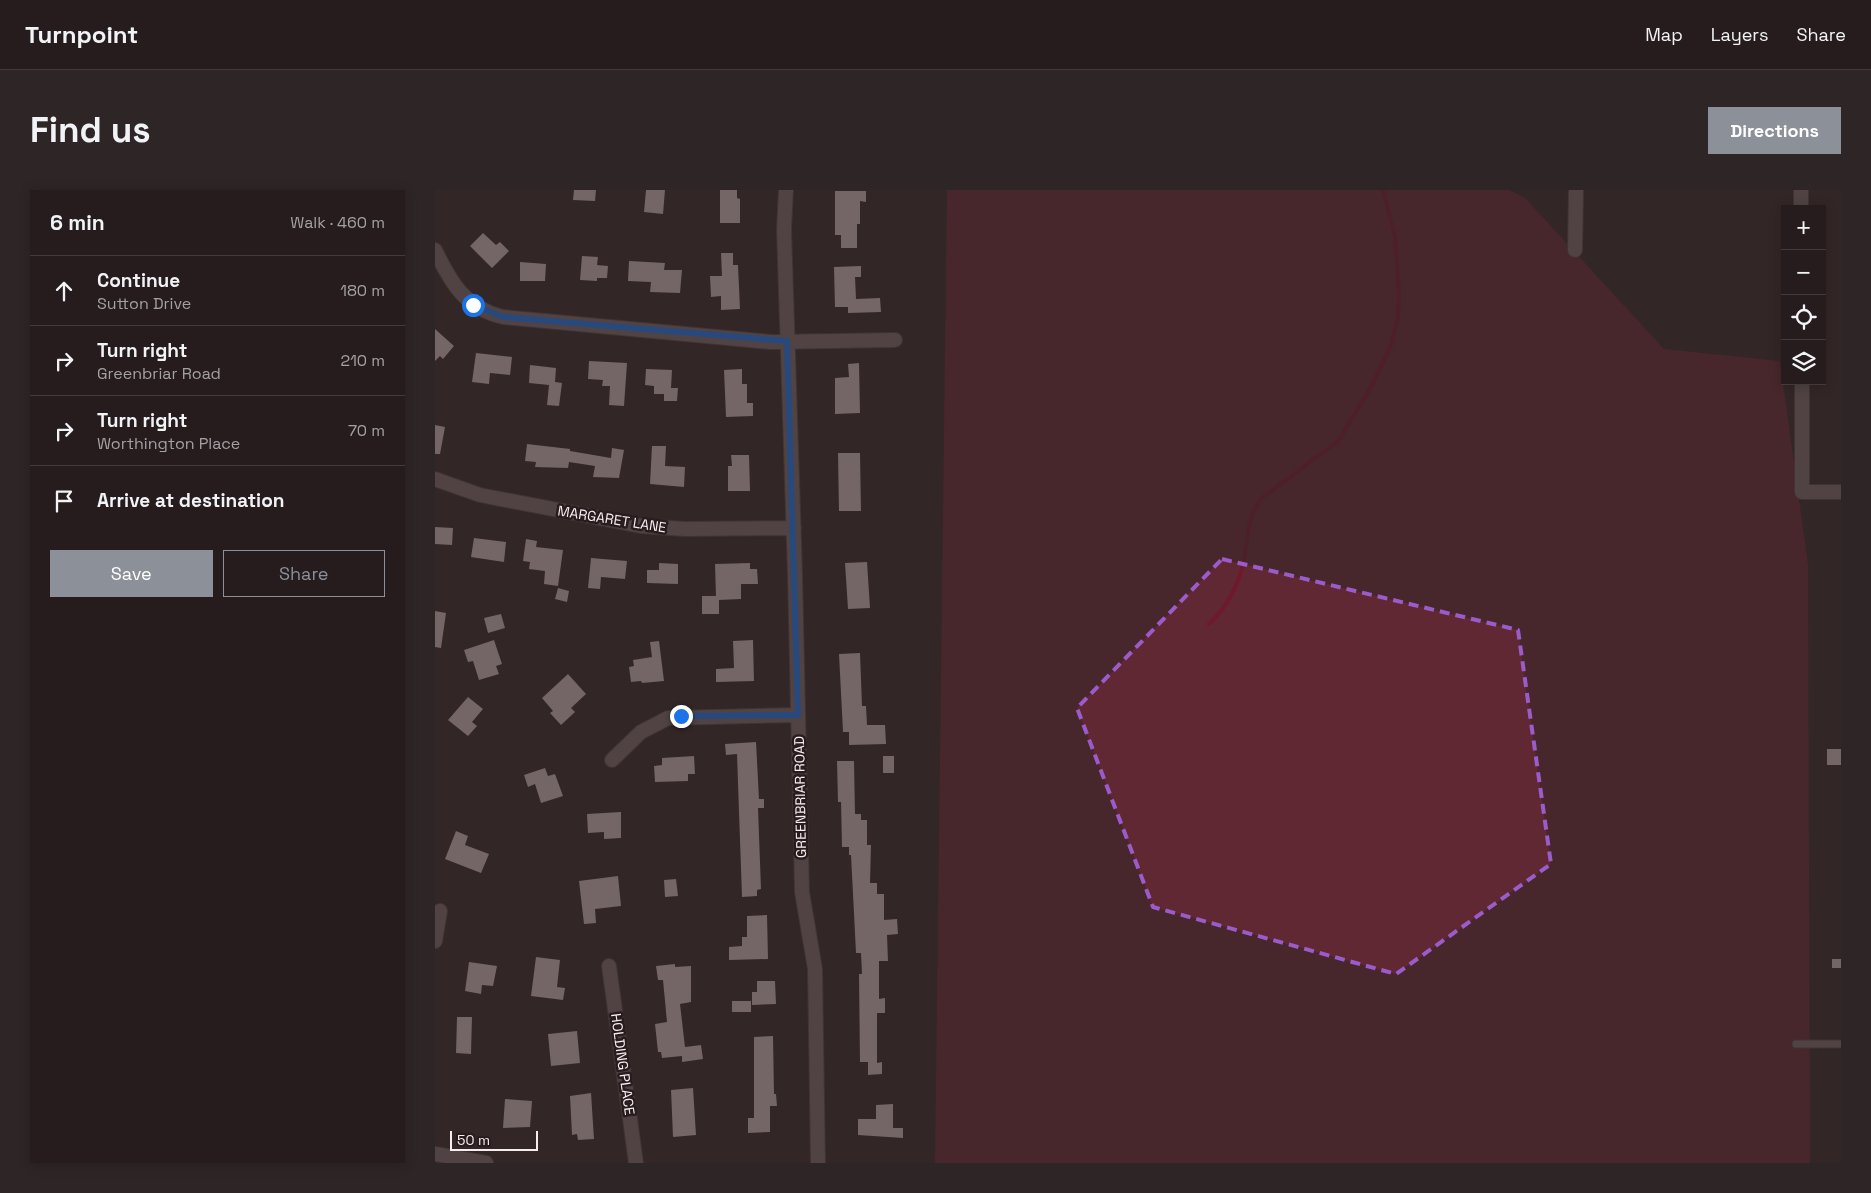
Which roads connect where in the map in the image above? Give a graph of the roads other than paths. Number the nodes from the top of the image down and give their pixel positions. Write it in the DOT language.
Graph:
graph roads {
  1 [pos="786,190"];
  2 [pos="1576,190"];
  3 [pos="1801,190"];
  4 [pos="1801,205"];
  5 [pos="435,250"];
  6 [pos="1575,250"];
  7 [pos="895,340"];
  8 [pos="787,341"];
  9 [pos="1802,385"];
  10 [pos="435,479"];
  11 [pos="1841,492"];
  12 [pos="794,528"];
  13 [pos="798,715"];
  14 [pos="611,760"];
  15 [pos="440,911"];
  16 [pos="435,940"];
  17 [pos="609,966"];
  18 [pos="1796,1044"];
  19 [pos="1841,1044"];
  20 [pos="435,1154"];
  21 [pos="486,1163"];
  22 [pos="636,1163"];
  23 [pos="818,1163"];
  1 -- 8 [label="street, GREENBRIAR ROAD"];
  2 -- 6 [label="street"];
  3 -- 4 [label="street"];
  5 -- 8 [label="street"];
  7 -- 8 [label="street"];
  8 -- 12 [label="street, GREENBRIAR ROAD"];
  9 -- 11 [label="street"];
  10 -- 12 [label="street, MARGARET LANE"];
  12 -- 13 [label="street, GREENBRIAR ROAD"];
  13 -- 14 [label="street"];
  13 -- 23 [label="street, GREENBRIAR ROAD"];
  15 -- 16 [label="street"];
  17 -- 22 [label="street, HOLDING PLACE"];
  18 -- 19 [label="lane"];
  20 -- 21 [label="street"];
}
